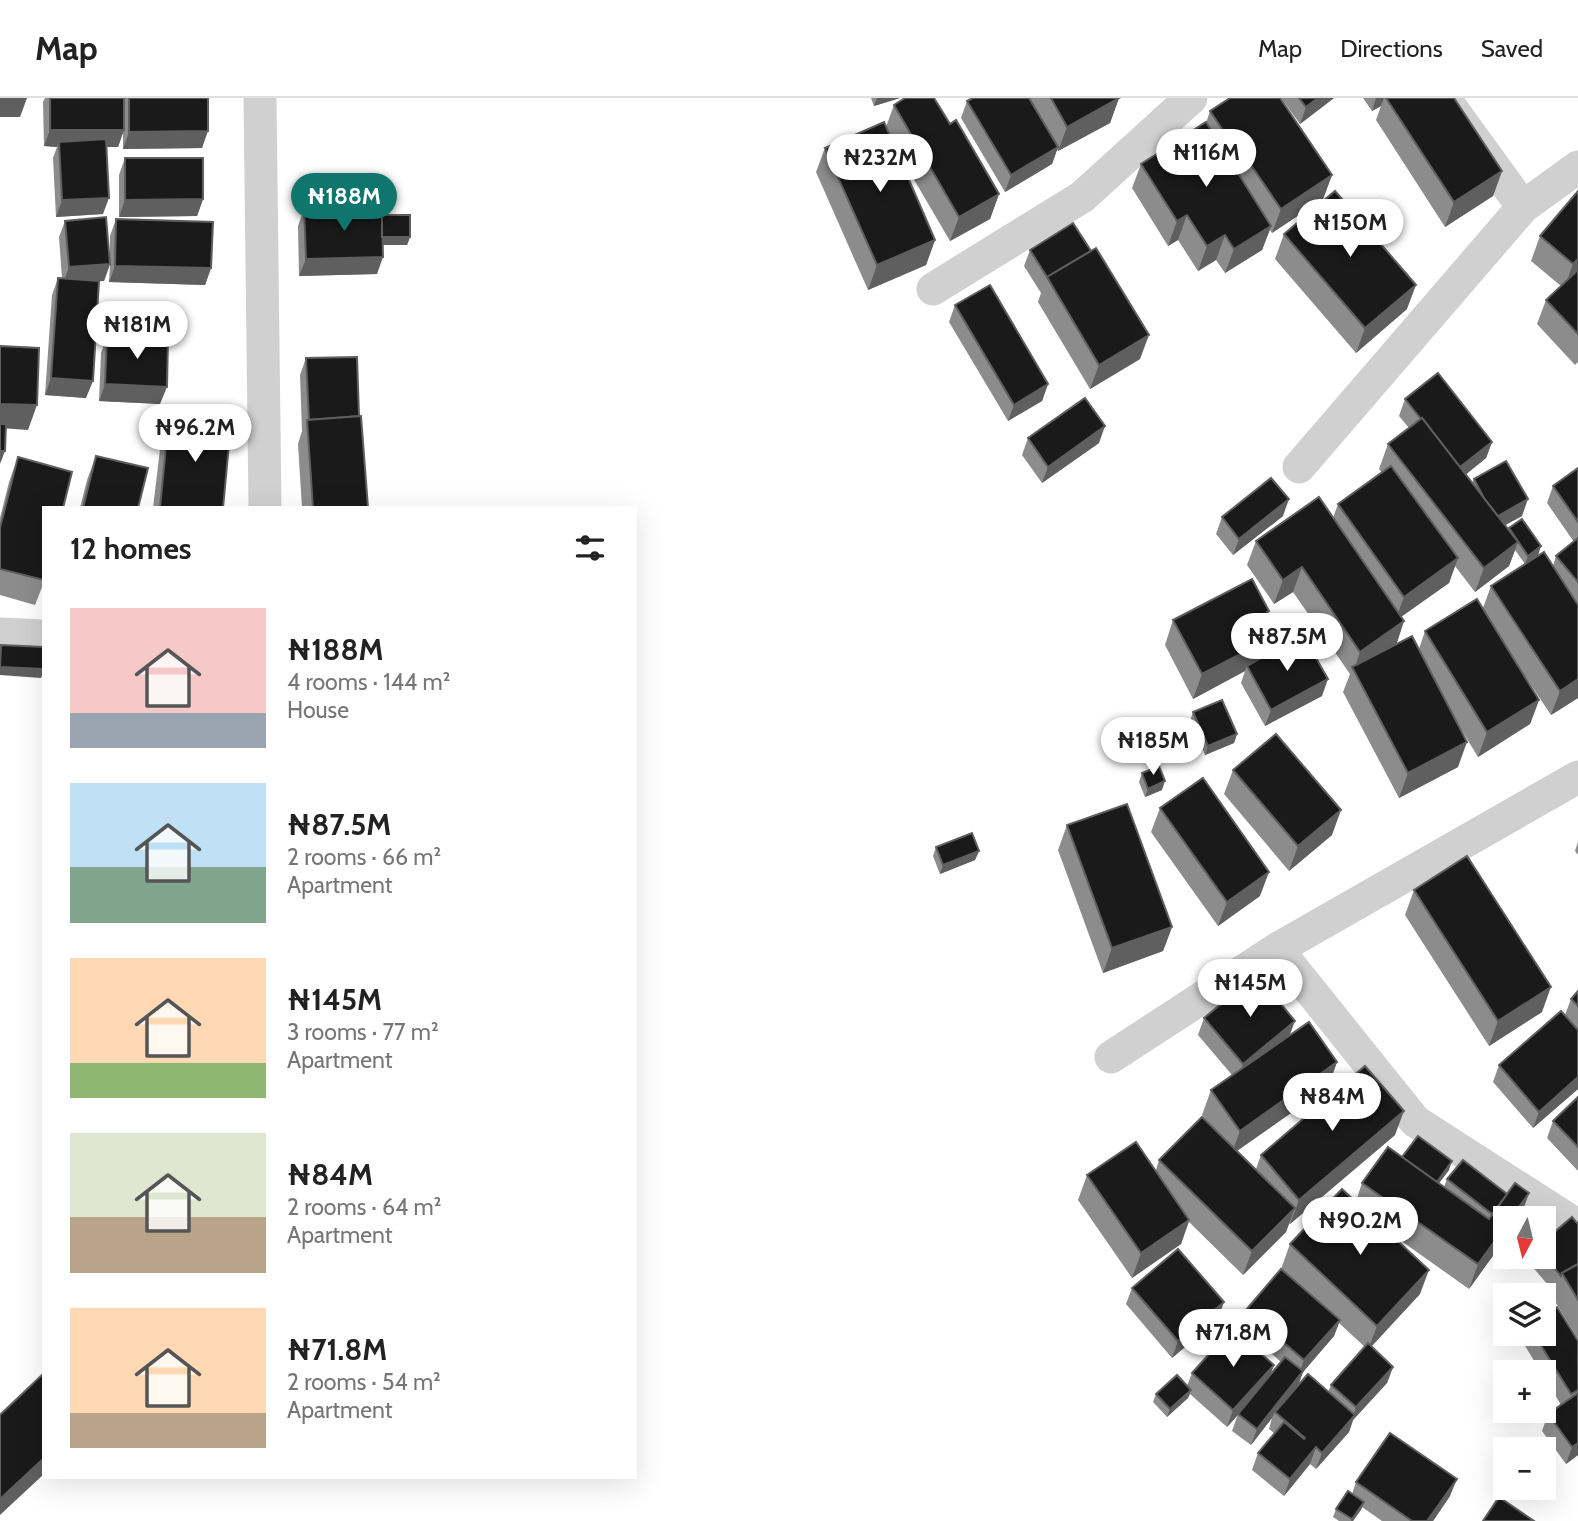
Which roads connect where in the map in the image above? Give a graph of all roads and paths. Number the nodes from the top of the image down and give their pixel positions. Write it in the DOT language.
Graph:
graph roads {
  1 [pos="260,98"];
  2 [pos="1191,98"];
  3 [pos="1444,98"];
  4 [pos="1578,167"];
  5 [pos="1522,207"];
  6 [pos="933,289"];
  7 [pos="1299,467"];
  8 [pos="265,506"];
  9 [pos="0,634"];
  10 [pos="42,636"];
  11 [pos="1578,777"];
  12 [pos="1277,949"];
  13 [pos="1111,1057"];
  14 [pos="1578,1226"];
  1 -- 8 [label="street"];
  2 -- 6 [label="street"];
  3 -- 5 [label="street"];
  4 -- 5 [label="street"];
  5 -- 7 [label="street"];
  9 -- 10 [label="street"];
  11 -- 12 [label="street"];
  12 -- 13 [label="street"];
  12 -- 14 [label="street"];
}
